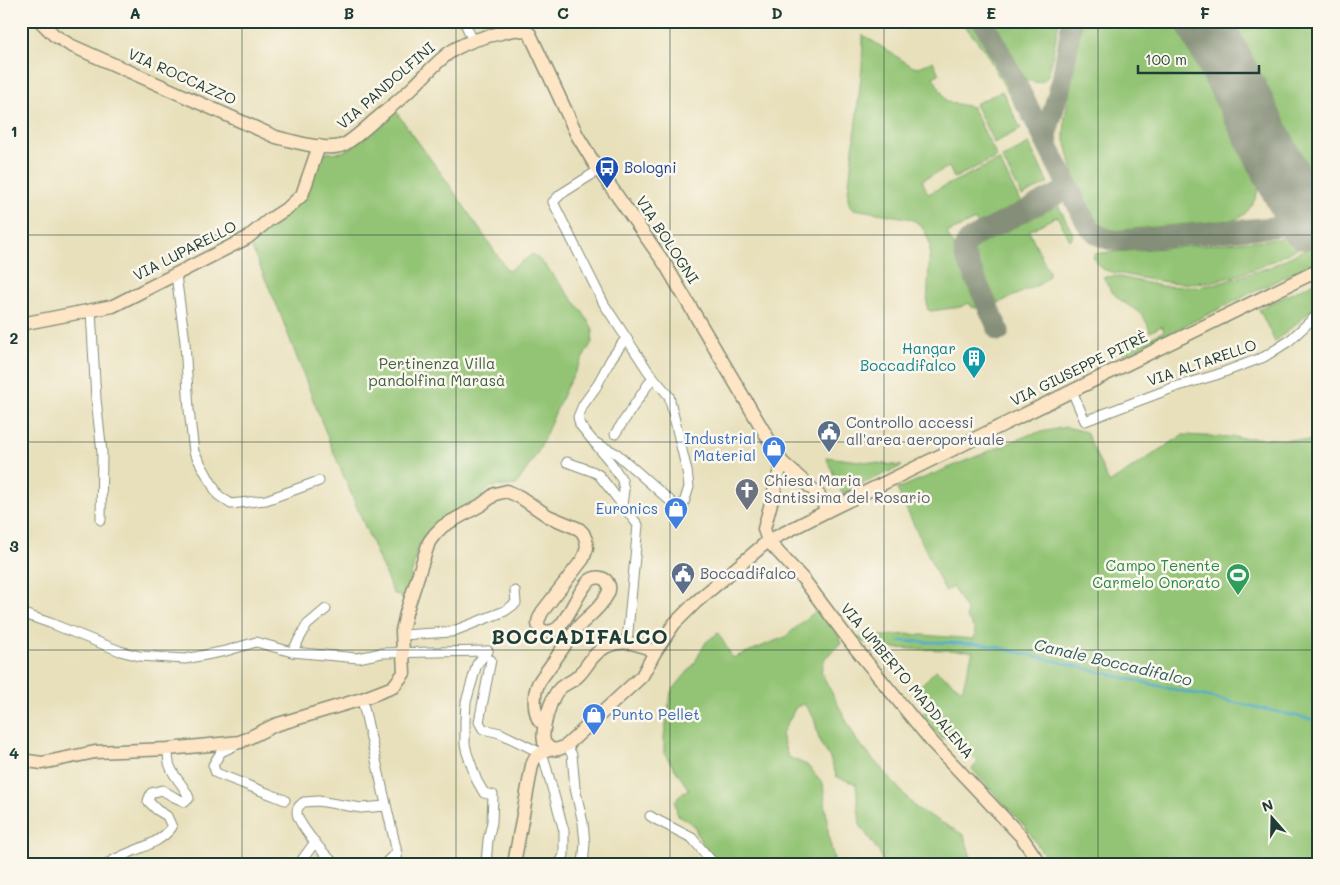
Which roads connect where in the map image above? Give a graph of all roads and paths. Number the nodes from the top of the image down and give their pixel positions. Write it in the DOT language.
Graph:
graph roads {
  1 [pos="40,21"];
  2 [pos="464,21"];
  3 [pos="512,26"];
  4 [pos="530,34"];
  5 [pos="473,41"];
  6 [pos="319,146"];
  7 [pos="599,170"];
  8 [pos="1319,270"];
  9 [pos="176,274"];
  10 [pos="91,311"];
  11 [pos="1319,313"];
  12 [pos="21,324"];
  13 [pos="626,338"];
  14 [pos="653,377"];
  15 [pos="1072,391"];
  16 [pos="615,434"];
  17 [pos="594,442"];
  18 [pos="567,462"];
  19 [pos="782,462"];
  20 [pos="319,481"];
  21 [pos="622,505"];
  22 [pos="827,511"];
  23 [pos="101,520"];
  24 [pos="768,541"];
  25 [pos="514,591"];
  26 [pos="326,610"];
  27 [pos="21,613"];
  28 [pos="402,635"];
  29 [pos="627,642"];
  30 [pos="292,652"];
  31 [pos="655,652"];
  32 [pos="403,653"];
  33 [pos="489,656"];
  34 [pos="362,699"];
  35 [pos="545,723"];
  36 [pos="240,742"];
  37 [pos="567,745"];
  38 [pos="168,749"];
  39 [pos="545,751"];
  40 [pos="21,760"];
  41 [pos="285,800"];
  42 [pos="386,806"];
  43 [pos="650,816"];
  44 [pos="315,842"];
  45 [pos="396,853"];
  46 [pos="107,864"];
  47 [pos="299,864"];
  48 [pos="335,864"];
  49 [pos="384,864"];
  50 [pos="398,864"];
  51 [pos="486,864"];
  52 [pos="514,864"];
  53 [pos="558,864"];
  54 [pos="583,864"];
  55 [pos="714,864"];
  56 [pos="1040,864"];
  1 -- 6 [label="street, VIA ROCCAZZO"];
  2 -- 5 [label="street"];
  3 -- 4 [label="street, VIA PANDOLFINI"];
  3 -- 5 [label="street, VIA PANDOLFINI"];
  4 -- 7 [label="street, VIA BOLOGNI"];
  5 -- 6 [label="street, VIA PANDOLFINI"];
  6 -- 9 [label="street, VIA LUPARELLO"];
  7 -- 13 [label="street"];
  7 -- 19 [label="street, VIA BOLOGNI"];
  8 -- 15 [label="street, VIA GIUSEPPE PITRÈ"];
  9 -- 10 [label="street, VIA LUPARELLO"];
  9 -- 20 [label="street"];
  10 -- 12 [label="street, VIA LUPARELLO"];
  10 -- 23 [label="street"];
  11 -- 15 [label="street, VIA ALTARELLO"];
  13 -- 14 [label="street"];
  13 -- 17 [label="street"];
  14 -- 16 [label="street"];
  14 -- 17 [label="street"];
  15 -- 22 [label="street, VIA GIUSEPPE PITRÈ"];
  17 -- 21 [label="street"];
  18 -- 21 [label="street"];
  19 -- 22 [label="street, VIA BOLOGNI"];
  19 -- 24 [label="street"];
  21 -- 29 [label="street"];
  22 -- 24 [label="street, VIA GIUSEPPE PITRÈ"];
  24 -- 31 [label="street, VIA GIUSEPPE PITRÈ"];
  24 -- 56 [label="street, VIA UMBERTO MADDALENA"];
  25 -- 28 [label="street"];
  26 -- 30 [label="street"];
  27 -- 30 [label="street"];
  28 -- 32 [label="street"];
  28 -- 35 [label="street"];
  29 -- 31 [label="street"];
  29 -- 35 [label="street"];
  30 -- 32 [label="street"];
  31 -- 37 [label="street, VIA GIUSEPPE PITRÈ"];
  32 -- 33 [label="street"];
  32 -- 34 [label="street"];
  33 -- 39 [label="street"];
  33 -- 51 [label="street"];
  34 -- 36 [label="street"];
  34 -- 42 [label="street"];
  35 -- 39 [label="street"];
  36 -- 38 [label="street"];
  36 -- 41 [label="street"];
  37 -- 39 [label="street"];
  37 -- 54 [label="street"];
  38 -- 40 [label="street"];
  38 -- 46 [label="street"];
  39 -- 52 [label="street"];
  39 -- 53 [label="street"];
  42 -- 44 [label="street"];
  42 -- 45 [label="street"];
  43 -- 55 [label="street"];
  44 -- 47 [label="street"];
  44 -- 48 [label="street"];
  45 -- 49 [label="street"];
  45 -- 50 [label="street"];
}
